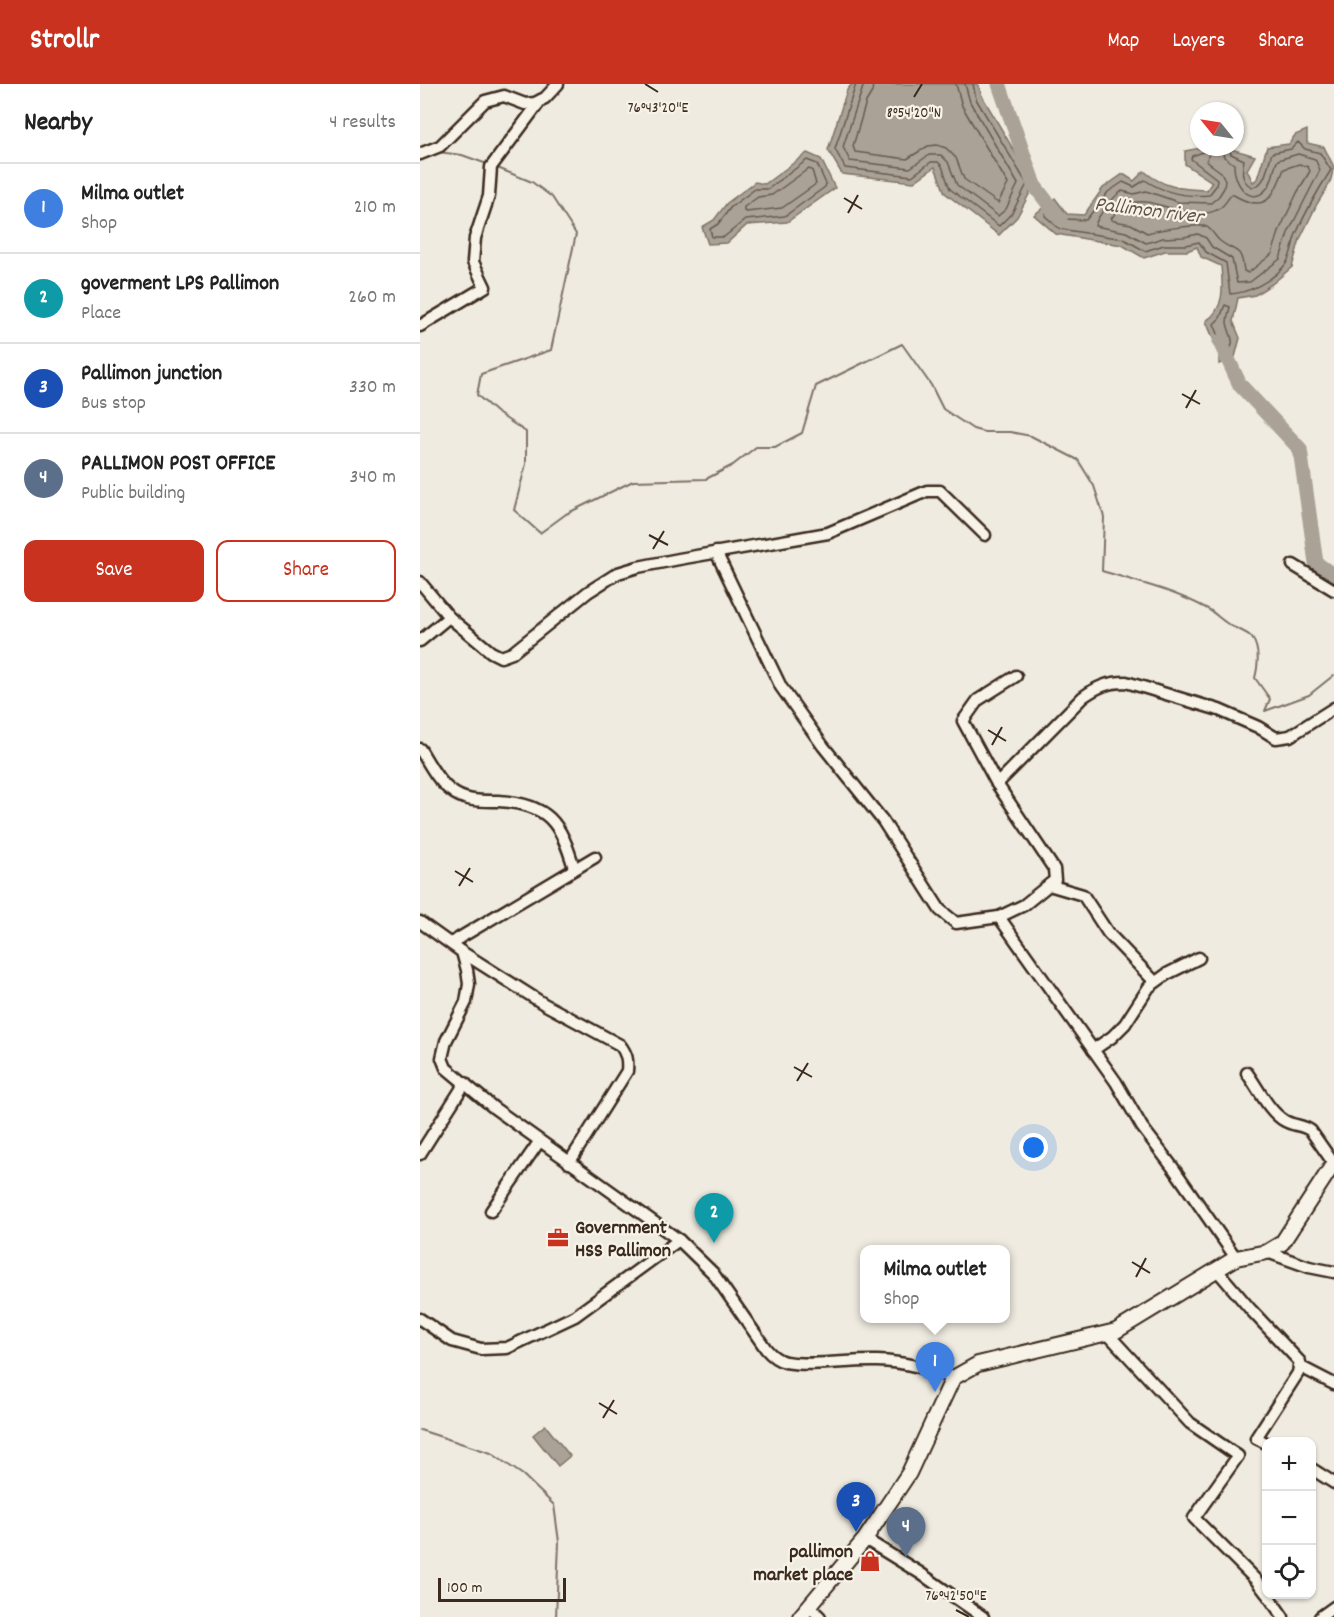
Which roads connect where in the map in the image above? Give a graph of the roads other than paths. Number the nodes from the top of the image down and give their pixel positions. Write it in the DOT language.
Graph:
graph roads {
  1 [pos="558,84"];
  2 [pos="542,100"];
  3 [pos="420,154"];
  4 [pos="420,326"];
  5 [pos="985,535"];
  6 [pos="716,552"];
  7 [pos="1293,565"];
  8 [pos="420,582"];
  9 [pos="1334,590"];
  10 [pos="449,616"];
  11 [pos="420,641"];
  12 [pos="1016,676"];
  13 [pos="1334,708"];
  14 [pos="420,749"];
  15 [pos="998,784"];
  16 [pos="595,857"];
  17 [pos="574,868"];
  18 [pos="1049,885"];
  19 [pos="999,917"];
  20 [pos="420,922"];
  21 [pos="451,943"];
  22 [pos="462,952"];
  23 [pos="1199,958"];
  24 [pos="1155,982"];
  25 [pos="1093,1050"];
  26 [pos="1247,1073"];
  27 [pos="465,1083"];
  28 [pos="539,1142"];
  29 [pos="420,1154"];
  30 [pos="569,1163"];
  31 [pos="1334,1163"];
  32 [pos="491,1211"];
  33 [pos="679,1240"];
  34 [pos="1268,1252"];
  35 [pos="1236,1258"];
  36 [pos="1216,1269"];
  37 [pos="1334,1272"];
  38 [pos="420,1319"];
  39 [pos="1107,1333"];
  40 [pos="1299,1366"];
  41 [pos="953,1378"];
  42 [pos="1334,1384"];
  43 [pos="1262,1441"];
  44 [pos="1316,1472"];
  45 [pos="1334,1484"];
  46 [pos="865,1539"];
  47 [pos="1262,1588"];
  48 [pos="1270,1599"];
  49 [pos="1334,1607"];
  50 [pos="805,1612"];
  51 [pos="820,1617"];
  52 [pos="983,1617"];
  53 [pos="1283,1617"];
  54 [pos="1320,1617"];
  1 -- 2 [label="street"];
  2 -- 3 [label="street"];
  2 -- 4 [label="street"];
  5 -- 6 [label="street"];
  6 -- 10 [label="street"];
  6 -- 19 [label="street"];
  7 -- 9 [label="street"];
  8 -- 10 [label="street"];
  10 -- 11 [label="street"];
  12 -- 15 [label="street"];
  13 -- 15 [label="street"];
  14 -- 17 [label="street"];
  15 -- 18 [label="street"];
  16 -- 17 [label="street"];
  17 -- 21 [label="street"];
  18 -- 19 [label="street"];
  18 -- 24 [label="street"];
  19 -- 25 [label="street"];
  20 -- 21 [label="street"];
  21 -- 22 [label="street"];
  22 -- 27 [label="street"];
  22 -- 30 [label="street"];
  23 -- 24 [label="street"];
  24 -- 25 [label="street"];
  25 -- 35 [label="street"];
  26 -- 31 [label="street"];
  27 -- 28 [label="street"];
  27 -- 29 [label="street"];
  28 -- 30 [label="street"];
  28 -- 32 [label="street"];
  30 -- 33 [label="street"];
  31 -- 34 [label="street"];
  33 -- 38 [label="street"];
  33 -- 41 [label="street"];
  34 -- 35 [label="street"];
  34 -- 37 [label="street"];
  35 -- 36 [label="street"];
  36 -- 39 [label="street"];
  36 -- 40 [label="street"];
  39 -- 41 [label="street"];
  39 -- 47 [label="street"];
  40 -- 42 [label="street"];
  40 -- 43 [label="street"];
  41 -- 46 [label="street"];
  44 -- 45 [label="street"];
  46 -- 50 [label="street"];
  46 -- 52 [label="street"];
  48 -- 53 [label="street"];
  49 -- 54 [label="street"];
  50 -- 51 [label="street"];
}
